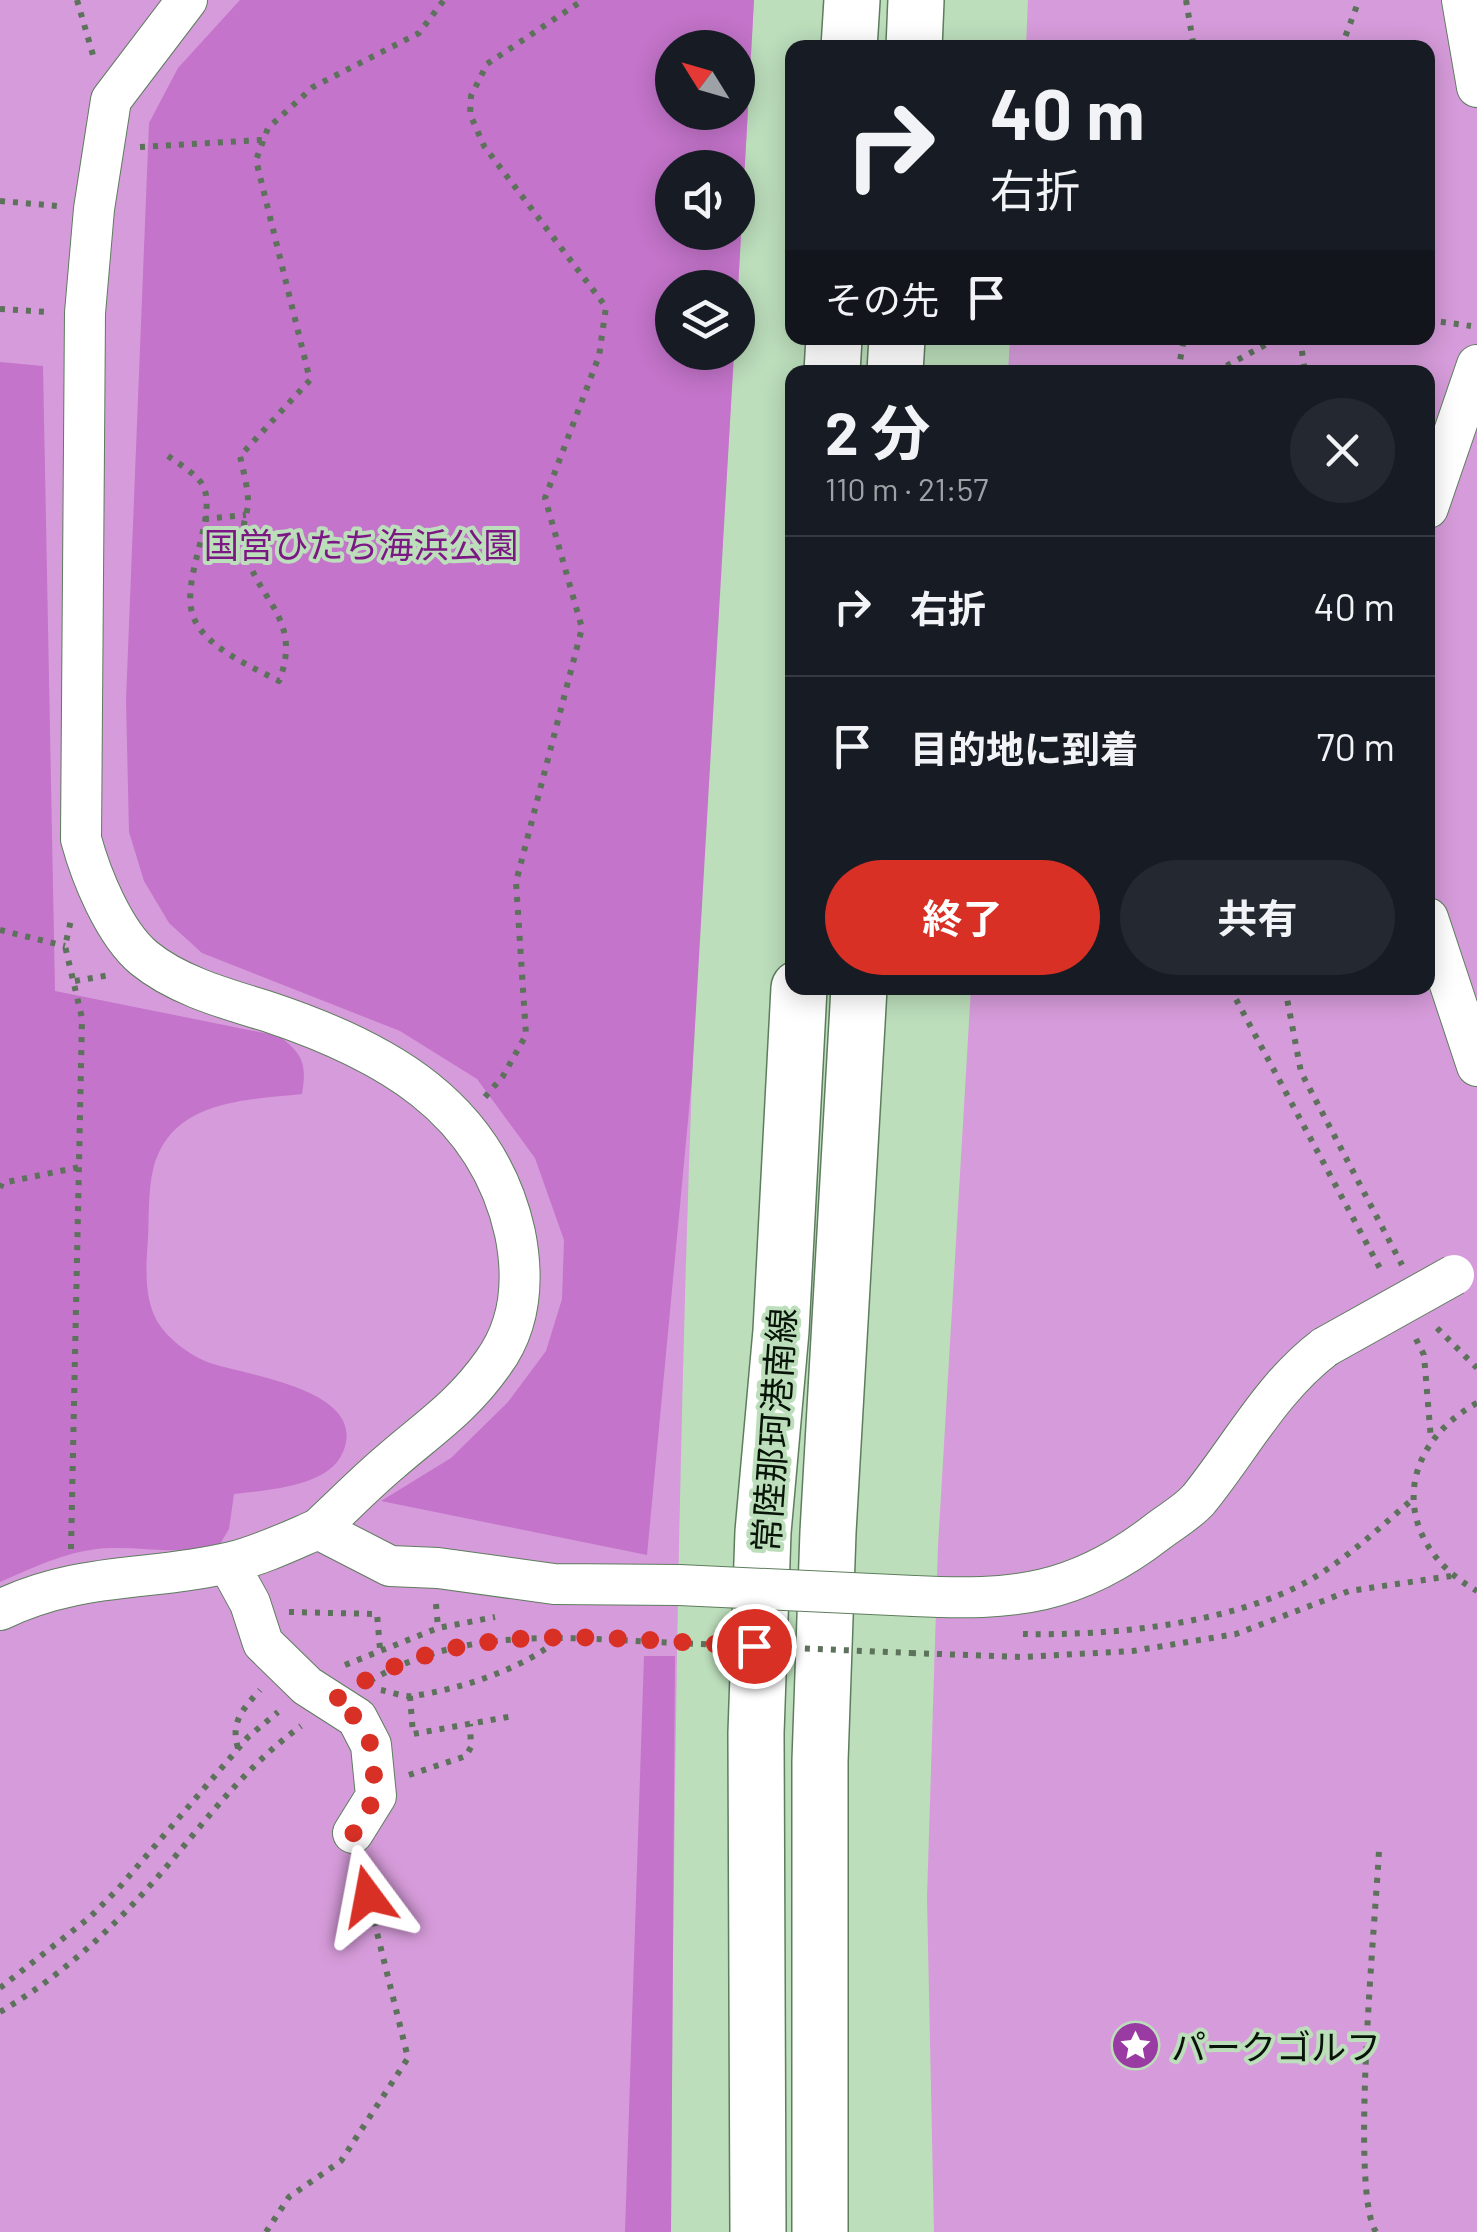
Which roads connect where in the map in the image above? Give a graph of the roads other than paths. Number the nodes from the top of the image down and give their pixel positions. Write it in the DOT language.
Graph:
graph roads {
  1 [pos="186,0"];
  2 [pos="852,0"];
  3 [pos="916,0"];
  4 [pos="1462,0"];
  5 [pos="850,40"];
  6 [pos="914,40"];
  7 [pos="1477,87"];
  8 [pos="1477,365"];
  9 [pos="1435,488"];
  10 [pos="1435,939"];
  11 [pos="799,995"];
  12 [pos="859,995"];
  13 [pos="1477,1066"];
  14 [pos="1466,1271"];
  15 [pos="318,1529"];
  16 [pos="228,1563"];
  17 [pos="0,1610"];
  18 [pos="353,1834"];
  19 [pos="758,2232"];
  20 [pos="820,2232"];
  1 -- 15 [label="street"];
  2 -- 5 [label="highway"];
  3 -- 6 [label="highway"];
  4 -- 7 [label="street"];
  8 -- 9 [label="street"];
  10 -- 13 [label="street"];
  11 -- 19 [label="highway, 常陸那珂港南線"];
  12 -- 20 [label="highway, 常陸那珂港南線"];
  14 -- 15 [label="street, bridge"];
  15 -- 16 [label="street"];
  16 -- 17 [label="street"];
  16 -- 18 [label="street"];
}
